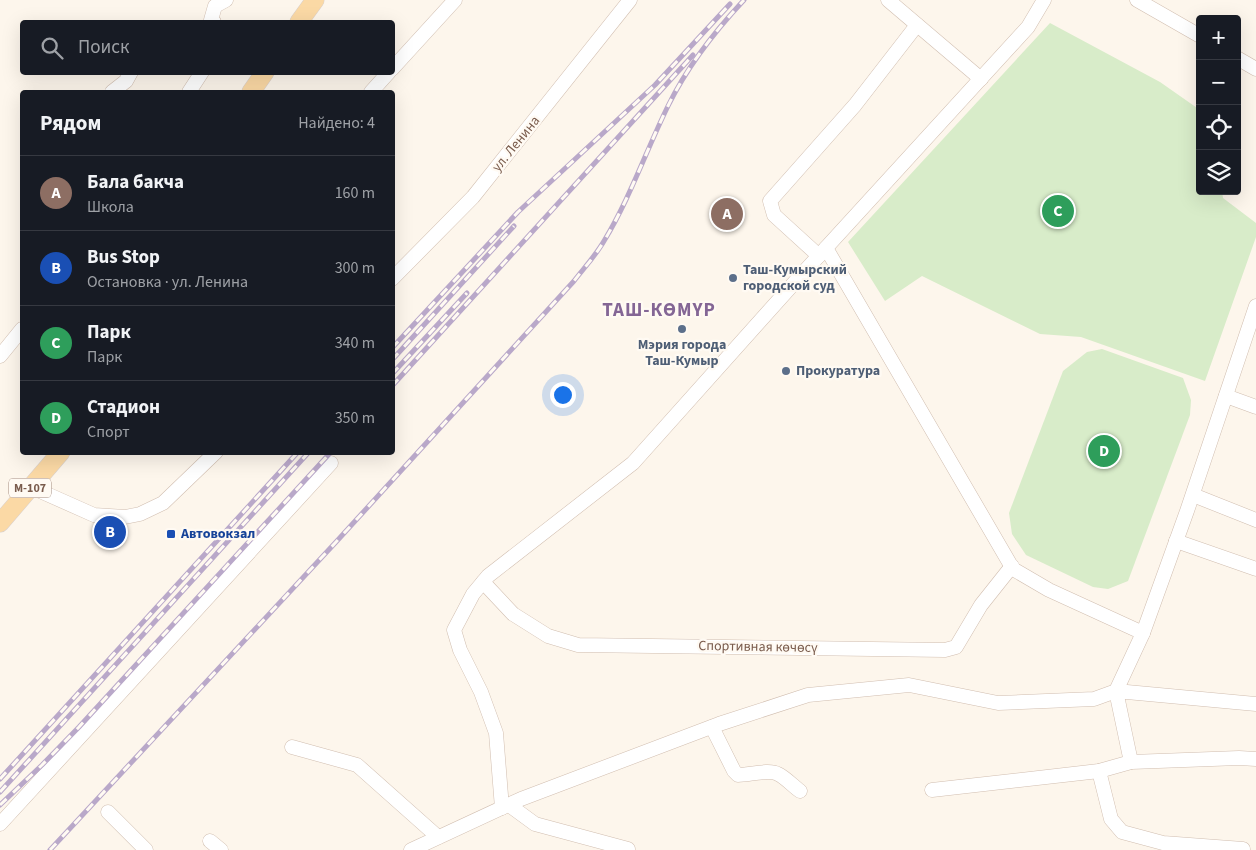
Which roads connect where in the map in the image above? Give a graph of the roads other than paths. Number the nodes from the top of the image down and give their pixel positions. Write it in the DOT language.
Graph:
graph roads {
  1 [pos="226,0"];
  2 [pos="315,0"];
  3 [pos="455,0"];
  4 [pos="630,0"];
  5 [pos="888,0"];
  6 [pos="1044,0"];
  7 [pos="1137,0"];
  8 [pos="212,20"];
  9 [pos="300,20"];
  10 [pos="917,25"];
  11 [pos="1196,34"];
  12 [pos="1241,60"];
  13 [pos="395,66"];
  14 [pos="1256,68"];
  15 [pos="130,75"];
  16 [pos="200,75"];
  17 [pos="263,75"];
  18 [pos="386,75"];
  19 [pos="980,80"];
  20 [pos="115,90"];
  21 [pos="190,90"];
  22 [pos="253,90"];
  23 [pos="373,90"];
  24 [pos="822,252"];
  25 [pos="395,276"];
  26 [pos="1256,306"];
  27 [pos="1253,324"];
  28 [pos="20,331"];
  29 [pos="0,356"];
  30 [pos="1226,396"];
  31 [pos="1256,407"];
  32 [pos="57,455"];
  33 [pos="213,455"];
  34 [pos="331,463"];
  35 [pos="31,486"];
  36 [pos="1193,495"];
  37 [pos="1256,520"];
  38 [pos="0,523"];
  39 [pos="1176,541"];
  40 [pos="1012,566"];
  41 [pos="1256,569"];
  42 [pos="483,582"];
  43 [pos="1143,633"];
  44 [pos="1116,691"];
  45 [pos="1256,704"];
  46 [pos="712,727"];
  47 [pos="292,747"];
  48 [pos="1256,759"];
  49 [pos="1132,762"];
  50 [pos="1099,771"];
  51 [pos="932,790"];
  52 [pos="800,791"];
  53 [pos="506,806"];
  54 [pos="108,812"];
  55 [pos="0,824"];
  56 [pos="438,838"];
  57 [pos="628,849"];
  58 [pos="1243,849"];
  59 [pos="146,850"];
  60 [pos="411,850"];
  1 -- 8 [label="street"];
  2 -- 9 [label="main road"];
  3 -- 13 [label="street"];
  4 -- 25 [label="street, ул. Ленина"];
  5 -- 10 [label="street"];
  6 -- 19 [label="street"];
  7 -- 11 [label="street"];
  10 -- 19 [label="street"];
  10 -- 24 [label="street"];
  12 -- 14 [label="street"];
  15 -- 20 [label="street"];
  16 -- 21 [label="street"];
  17 -- 22 [label="main road"];
  18 -- 23 [label="street"];
  19 -- 24 [label="street"];
  24 -- 40 [label="street"];
  24 -- 42 [label="street"];
  26 -- 27 [label="street"];
  27 -- 30 [label="street"];
  28 -- 29 [label="street"];
  30 -- 31 [label="street"];
  30 -- 36 [label="street"];
  32 -- 35 [label="main road, М-107"];
  33 -- 35 [label="street"];
  34 -- 55 [label="street"];
  35 -- 38 [label="main road, М-107"];
  36 -- 37 [label="street"];
  36 -- 39 [label="street"];
  39 -- 41 [label="street"];
  39 -- 43 [label="street"];
  40 -- 42 [label="street, Спортивная көчөсү"];
  40 -- 43 [label="street"];
  42 -- 53 [label="street"];
  43 -- 44 [label="street"];
  44 -- 45 [label="street"];
  44 -- 46 [label="street"];
  44 -- 49 [label="street"];
  46 -- 52 [label="street"];
  46 -- 53 [label="street"];
  47 -- 56 [label="street"];
  48 -- 49 [label="street"];
  49 -- 50 [label="street"];
  50 -- 51 [label="street"];
  50 -- 58 [label="street"];
  53 -- 56 [label="street"];
  53 -- 57 [label="street"];
  54 -- 59 [label="street"];
  56 -- 60 [label="street"];
}
